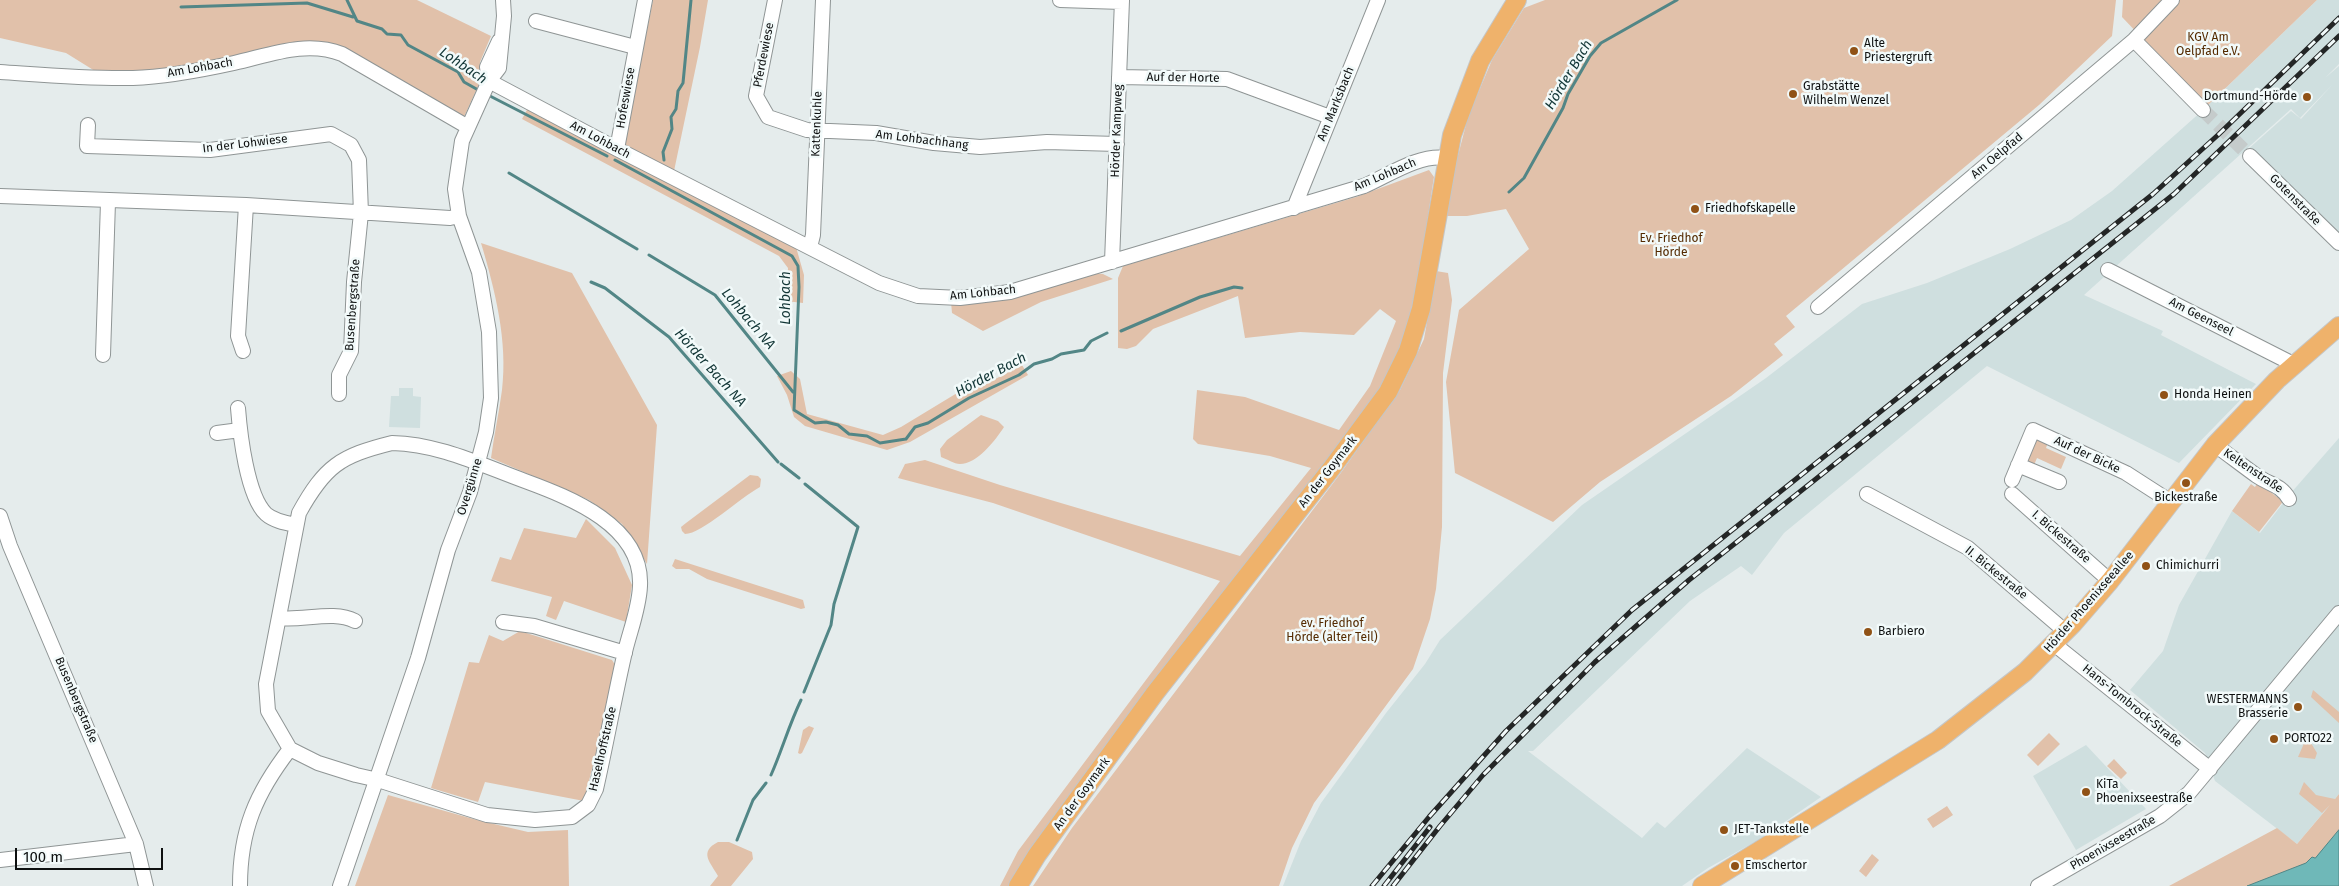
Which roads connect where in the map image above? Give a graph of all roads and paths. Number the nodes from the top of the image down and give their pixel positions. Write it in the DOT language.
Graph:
graph roads {
  1 [pos="503,0"];
  2 [pos="645,0"];
  3 [pos="775,0"];
  4 [pos="823,0"];
  5 [pos="1060,0"];
  6 [pos="1378,0"];
  7 [pos="1516,0"];
  8 [pos="2172,0"];
  9 [pos="1122,1"];
  10 [pos="536,21"];
  11 [pos="2134,40"];
  12 [pos="635,47"];
  13 [pos="0,72"];
  14 [pos="1119,77"];
  15 [pos="485,89"];
  16 [pos="2203,110"];
  17 [pos="1330,117"];
  18 [pos="88,125"];
  19 [pos="468,126"];
  20 [pos="816,129"];
  21 [pos="1117,144"];
  22 [pos="617,149"];
  23 [pos="2250,156"];
  24 [pos="1446,158"];
  25 [pos="0,196"];
  26 [pos="108,202"];
  27 [pos="246,205"];
  28 [pos="1294,208"];
  29 [pos="361,213"];
  30 [pos="459,216"];
  31 [pos="2339,244"];
  32 [pos="810,247"];
  33 [pos="1112,262"];
  34 [pos="2108,270"];
  35 [pos="1818,307"];
  36 [pos="2339,326"];
  37 [pos="243,351"];
  38 [pos="103,354"];
  39 [pos="2295,365"];
  40 [pos="339,394"];
  41 [pos="238,408"];
  42 [pos="240,430"];
  43 [pos="216,433"];
  44 [pos="2215,445"];
  45 [pos="477,463"];
  46 [pos="2018,465"];
  47 [pos="2012,480"];
  48 [pos="2059,482"];
  49 [pos="1867,494"];
  50 [pos="2012,494"];
  51 [pos="2289,499"];
  52 [pos="2171,502"];
  53 [pos="0,516"];
  54 [pos="296,525"];
  55 [pos="5,547"];
  56 [pos="2110,581"];
  57 [pos="2339,613"];
  58 [pos="279,618"];
  59 [pos="355,622"];
  60 [pos="504,622"];
  61 [pos="2060,638"];
  62 [pos="624,654"];
  63 [pos="290,749"];
  64 [pos="2210,769"];
  65 [pos="378,780"];
  66 [pos="136,844"];
  67 [pos="0,860"];
  68 [pos="146,886"];
  69 [pos="240,886"];
  70 [pos="340,886"];
  71 [pos="1018,886"];
  72 [pos="1702,886"];
  73 [pos="2038,886"];
  1 -- 15 [label="street, Overgünne"];
  2 -- 12 [label="street, Hofeswiese"];
  3 -- 20 [label="street, Pferdewiese"];
  4 -- 20 [label="street, Kattenkuhle"];
  5 -- 9 [label="street"];
  6 -- 17 [label="street, Am Marksbach"];
  7 -- 24 [label="main road, An der Goymark"];
  8 -- 11 [label="street, Am Oelpfad"];
  9 -- 14 [label="street, Hörder Kampweg"];
  10 -- 12 [label="street"];
  11 -- 16 [label="street"];
  11 -- 35 [label="street, Am Oelpfad"];
  12 -- 22 [label="street, Hofeswiese"];
  13 -- 19 [label="street, Am Lohbach"];
  14 -- 17 [label="street, Auf der Horte"];
  14 -- 21 [label="street, Hörder Kampweg"];
  15 -- 19 [label="street, Overgünne"];
  15 -- 22 [label="street, Am Lohbach"];
  17 -- 28 [label="street, Am Marksbach"];
  18 -- 29 [label="street, In der Lohwiese"];
  19 -- 30 [label="street, Overgünne"];
  20 -- 21 [label="street, Am Lohbachhang"];
  20 -- 32 [label="street, Kattenkuhle"];
  21 -- 33 [label="street, Hörder Kampweg"];
  22 -- 32 [label="street, Am Lohbach"];
  23 -- 31 [label="street, Gotenstraße"];
  24 -- 28 [label="street, Am Lohbach"];
  24 -- 71 [label="main road, An der Goymark"];
  25 -- 26 [label="street"];
  26 -- 27 [label="street"];
  26 -- 38 [label="street"];
  27 -- 29 [label="street"];
  27 -- 37 [label="street"];
  28 -- 33 [label="street, Am Lohbach"];
  29 -- 30 [label="street"];
  29 -- 40 [label="street, Busenbergstraße"];
  30 -- 45 [label="street, Overgünne"];
  32 -- 33 [label="street, Am Lohbach"];
  34 -- 39 [label="street, Am Geenseel"];
  36 -- 39 [label="main road, Hörder Phoenixseeallee"];
  39 -- 44 [label="main road, Hörder Phoenixseeallee"];
  41 -- 42 [label="street"];
  42 -- 43 [label="street"];
  42 -- 54 [label="street"];
  44 -- 51 [label="street, Keltenstraße"];
  44 -- 52 [label="main road, Hörder Phoenixseeallee"];
  45 -- 54 [label="street, Haselhoffstraße"];
  45 -- 62 [label="street, Haselhoffstraße"];
  45 -- 65 [label="street, Overgünne"];
  46 -- 47 [label="street, Auf der Bicke"];
  46 -- 48 [label="street"];
  46 -- 52 [label="street, Auf der Bicke"];
  49 -- 61 [label="street, II. Bickestraße"];
  50 -- 56 [label="street, I. Bickestraße"];
  52 -- 56 [label="main road, Hörder Phoenixseeallee"];
  53 -- 55 [label="street, Busenbergstraße"];
  54 -- 58 [label="street, Haselhoffstraße"];
  55 -- 66 [label="street, Busenbergstraße"];
  56 -- 61 [label="main road, Hörder Phoenixseeallee"];
  57 -- 64 [label="street, Phoenixseestraße"];
  58 -- 59 [label="street"];
  58 -- 63 [label="street, Haselhoffstraße"];
  60 -- 62 [label="street"];
  61 -- 64 [label="street, Hans-Tombrock-Straße"];
  61 -- 72 [label="main road, Hörder Phoenixseeallee"];
  62 -- 65 [label="street, Haselhoffstraße"];
  63 -- 65 [label="street, Haselhoffstraße"];
  63 -- 69 [label="street"];
  64 -- 73 [label="street, Phoenixseestraße"];
  65 -- 70 [label="street, Overgünne"];
  66 -- 67 [label="street"];
  66 -- 68 [label="street, Busenbergstraße"];
}
